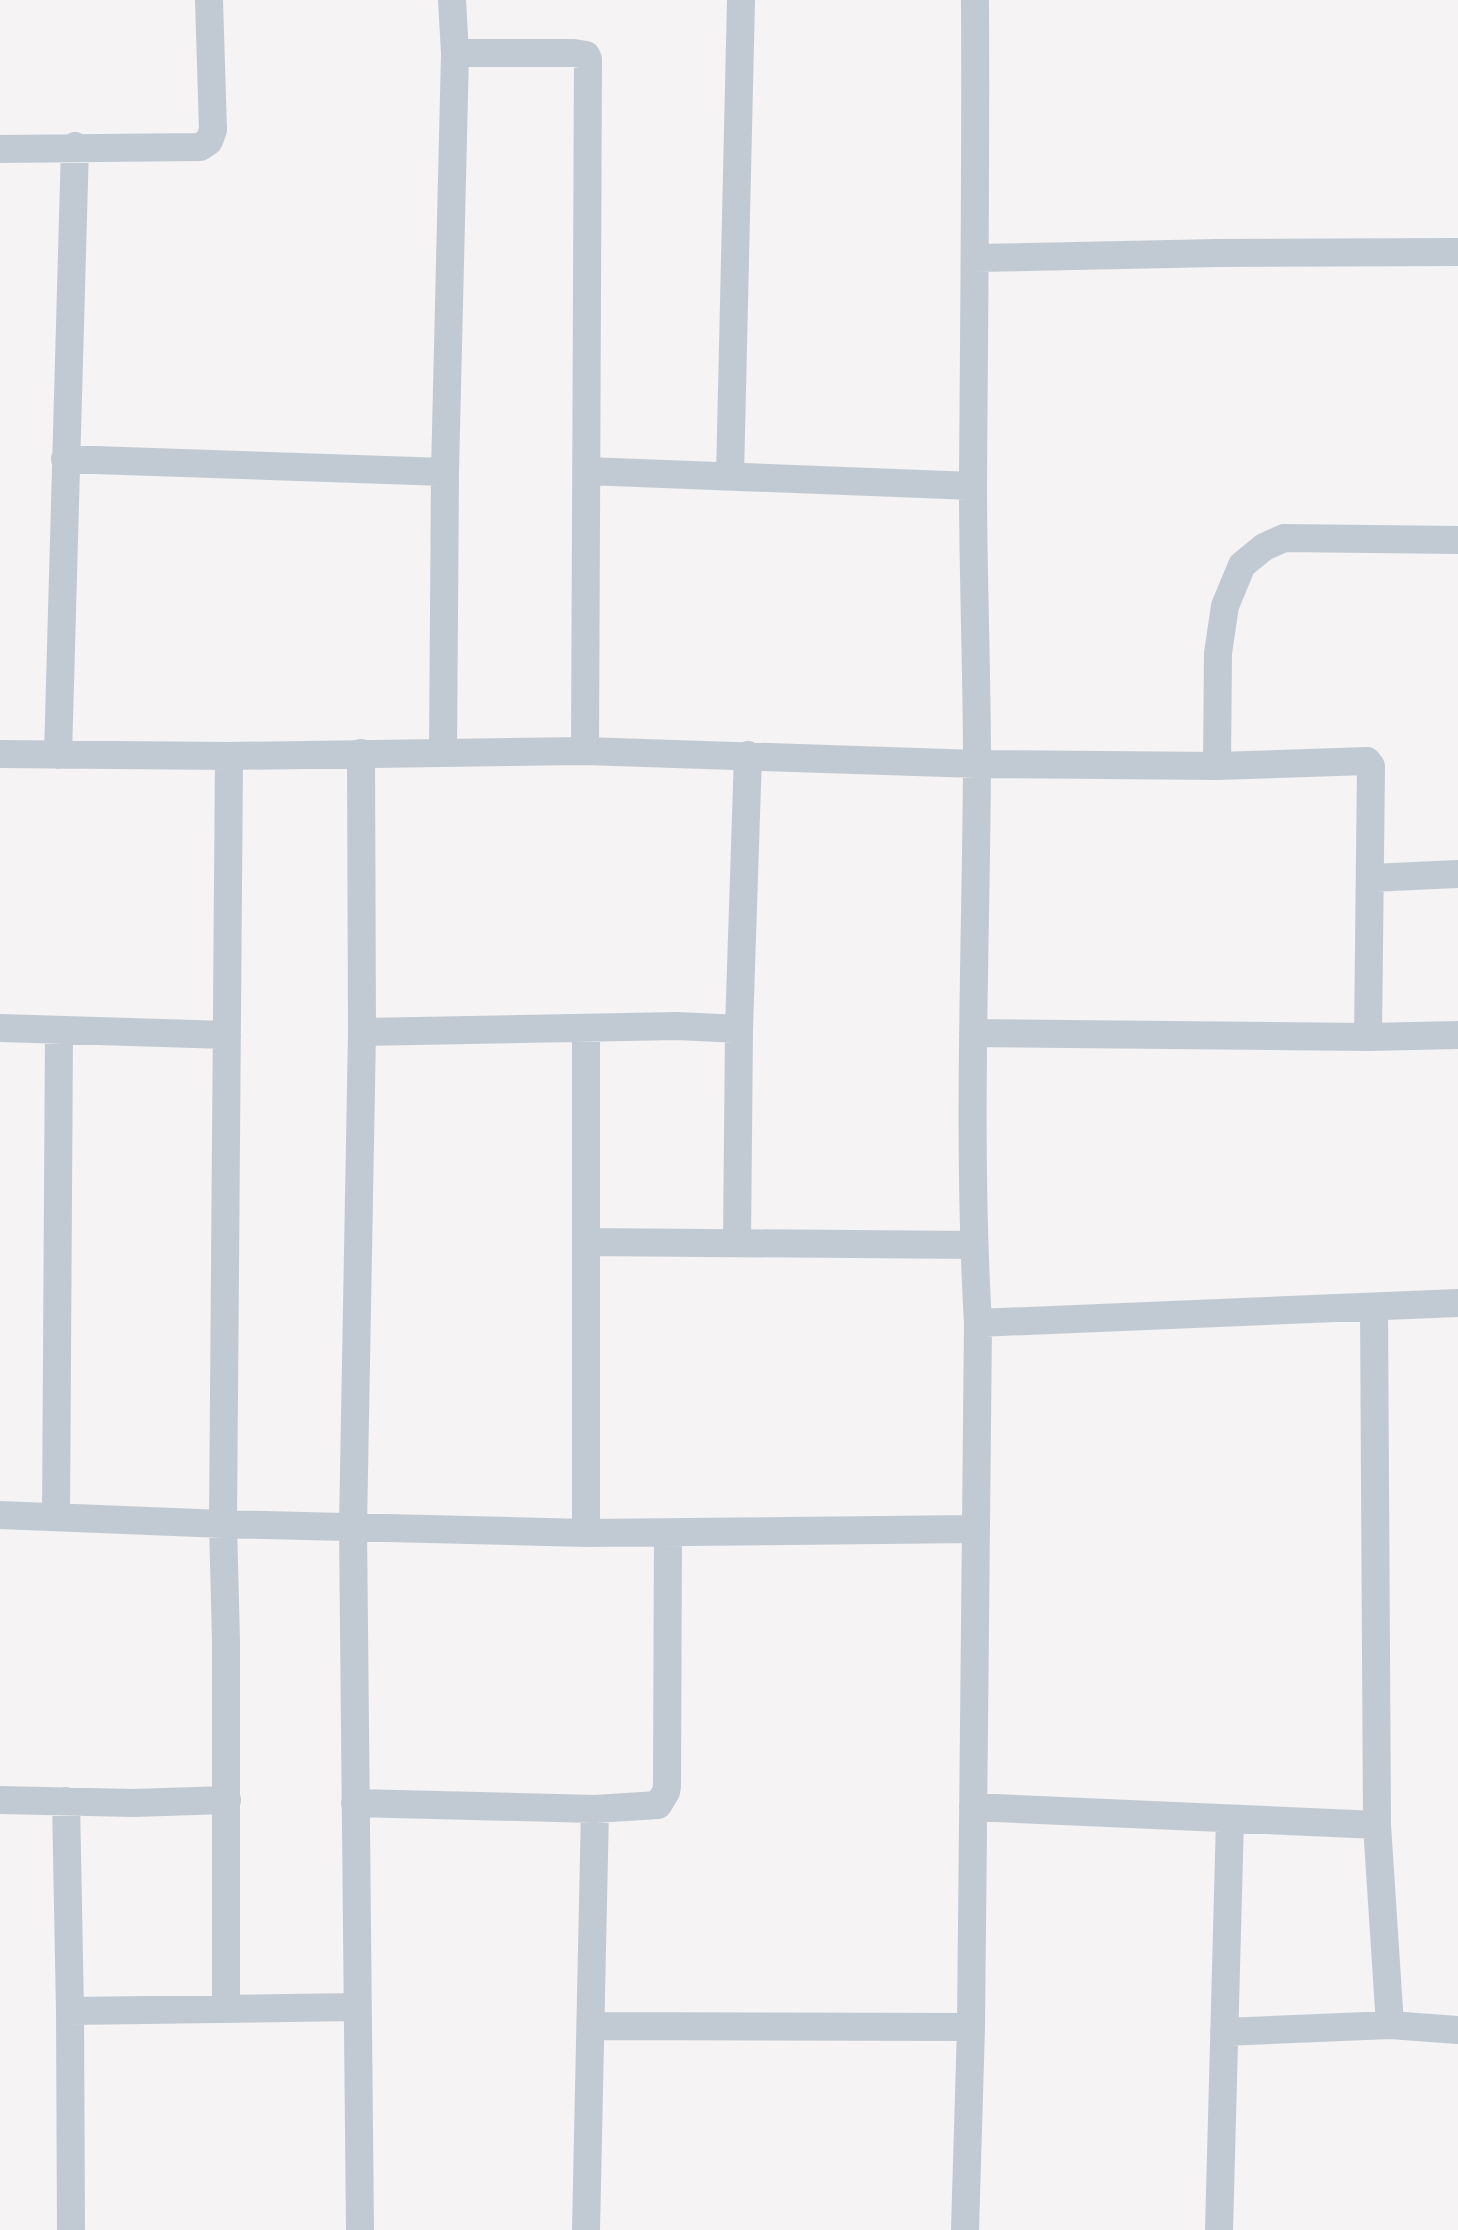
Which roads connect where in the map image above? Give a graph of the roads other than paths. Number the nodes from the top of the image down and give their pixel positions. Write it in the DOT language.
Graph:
graph roads {
  1 [pos="210,0"];
  2 [pos="452,0"];
  3 [pos="741,0"];
  4 [pos="975,0"];
  5 [pos="455,53"];
  6 [pos="75,146"];
  7 [pos="0,148"];
  8 [pos="1458,252"];
  9 [pos="976,258"];
  10 [pos="65,459"];
  11 [pos="587,471"];
  12 [pos="445,472"];
  13 [pos="730,476"];
  14 [pos="973,486"];
  15 [pos="1458,540"];
  16 [pos="585,751"];
  17 [pos="361,753"];
  18 [pos="443,753"];
  19 [pos="0,754"];
  20 [pos="58,755"];
  21 [pos="748,755"];
  22 [pos="229,756"];
  23 [pos="977,764"];
  24 [pos="1218,766"];
  25 [pos="1458,874"];
  26 [pos="1370,878"];
  27 [pos="0,1028"];
  28 [pos="586,1028"];
  29 [pos="739,1028"];
  30 [pos="60,1031"];
  31 [pos="362,1032"];
  32 [pos="973,1033"];
  33 [pos="227,1035"];
  34 [pos="1458,1035"];
  35 [pos="1368,1037"];
  36 [pos="586,1242"];
  37 [pos="737,1242"];
  38 [pos="974,1245"];
  39 [pos="1458,1303"];
  40 [pos="1374,1307"];
  41 [pos="978,1323"];
  42 [pos="0,1515"];
  43 [pos="56,1518"];
  44 [pos="224,1524"];
  45 [pos="353,1527"];
  46 [pos="975,1529"];
  47 [pos="586,1533"];
  48 [pos="668,1533"];
  49 [pos="0,1800"];
  50 [pos="227,1800"];
  51 [pos="66,1801"];
  52 [pos="354,1804"];
  53 [pos="973,1807"];
  54 [pos="595,1809"];
  55 [pos="1230,1819"];
  56 [pos="1377,1825"];
  57 [pos="357,2007"];
  58 [pos="226,2008"];
  59 [pos="70,2010"];
  60 [pos="1390,2025"];
  61 [pos="590,2026"];
  62 [pos="971,2027"];
  63 [pos="1458,2030"];
  64 [pos="1224,2032"];
  65 [pos="71,2230"];
  66 [pos="360,2230"];
  67 [pos="586,2230"];
  68 [pos="965,2230"];
  69 [pos="1219,2230"];
  1 -- 6 [label="street"];
  2 -- 5 [label="street"];
  3 -- 13 [label="street"];
  4 -- 9 [label="street"];
  5 -- 11 [label="street"];
  5 -- 12 [label="street"];
  6 -- 7 [label="street"];
  6 -- 10 [label="street"];
  8 -- 9 [label="street"];
  9 -- 14 [label="street"];
  10 -- 12 [label="street"];
  10 -- 20 [label="street"];
  11 -- 13 [label="street"];
  11 -- 16 [label="street"];
  12 -- 18 [label="street"];
  13 -- 14 [label="street"];
  14 -- 23 [label="street"];
  15 -- 24 [label="street"];
  16 -- 18 [label="street"];
  16 -- 21 [label="street"];
  17 -- 18 [label="street"];
  17 -- 22 [label="street"];
  17 -- 31 [label="street"];
  19 -- 20 [label="street"];
  20 -- 22 [label="street"];
  21 -- 23 [label="street"];
  21 -- 29 [label="street"];
  22 -- 33 [label="street"];
  23 -- 24 [label="street"];
  23 -- 32 [label="street"];
  24 -- 26 [label="street"];
  25 -- 26 [label="street"];
  26 -- 35 [label="street"];
  27 -- 30 [label="street"];
  28 -- 29 [label="street"];
  28 -- 31 [label="street"];
  28 -- 36 [label="street"];
  29 -- 37 [label="street"];
  30 -- 33 [label="street"];
  30 -- 43 [label="street"];
  31 -- 45 [label="street"];
  32 -- 35 [label="street"];
  32 -- 38 [label="street"];
  33 -- 44 [label="street"];
  34 -- 35 [label="street"];
  36 -- 37 [label="street"];
  36 -- 47 [label="street"];
  37 -- 38 [label="street"];
  38 -- 41 [label="street"];
  39 -- 40 [label="street"];
  40 -- 41 [label="street"];
  40 -- 56 [label="street"];
  41 -- 46 [label="street"];
  42 -- 43 [label="street"];
  43 -- 44 [label="street"];
  44 -- 45 [label="street"];
  44 -- 50 [label="street"];
  45 -- 47 [label="street"];
  45 -- 52 [label="street"];
  46 -- 48 [label="street"];
  46 -- 53 [label="street"];
  47 -- 48 [label="street"];
  48 -- 54 [label="street"];
  49 -- 51 [label="street"];
  50 -- 51 [label="street"];
  50 -- 58 [label="street"];
  51 -- 59 [label="street"];
  52 -- 54 [label="street"];
  52 -- 57 [label="street"];
  53 -- 55 [label="street"];
  53 -- 62 [label="street"];
  54 -- 61 [label="street"];
  55 -- 56 [label="street"];
  55 -- 64 [label="street"];
  56 -- 60 [label="street"];
  57 -- 58 [label="street"];
  57 -- 66 [label="street"];
  58 -- 59 [label="street"];
  59 -- 65 [label="street"];
  60 -- 63 [label="street"];
  60 -- 64 [label="street"];
  61 -- 62 [label="street"];
  61 -- 67 [label="street"];
  62 -- 68 [label="street"];
  64 -- 69 [label="street"];
}
